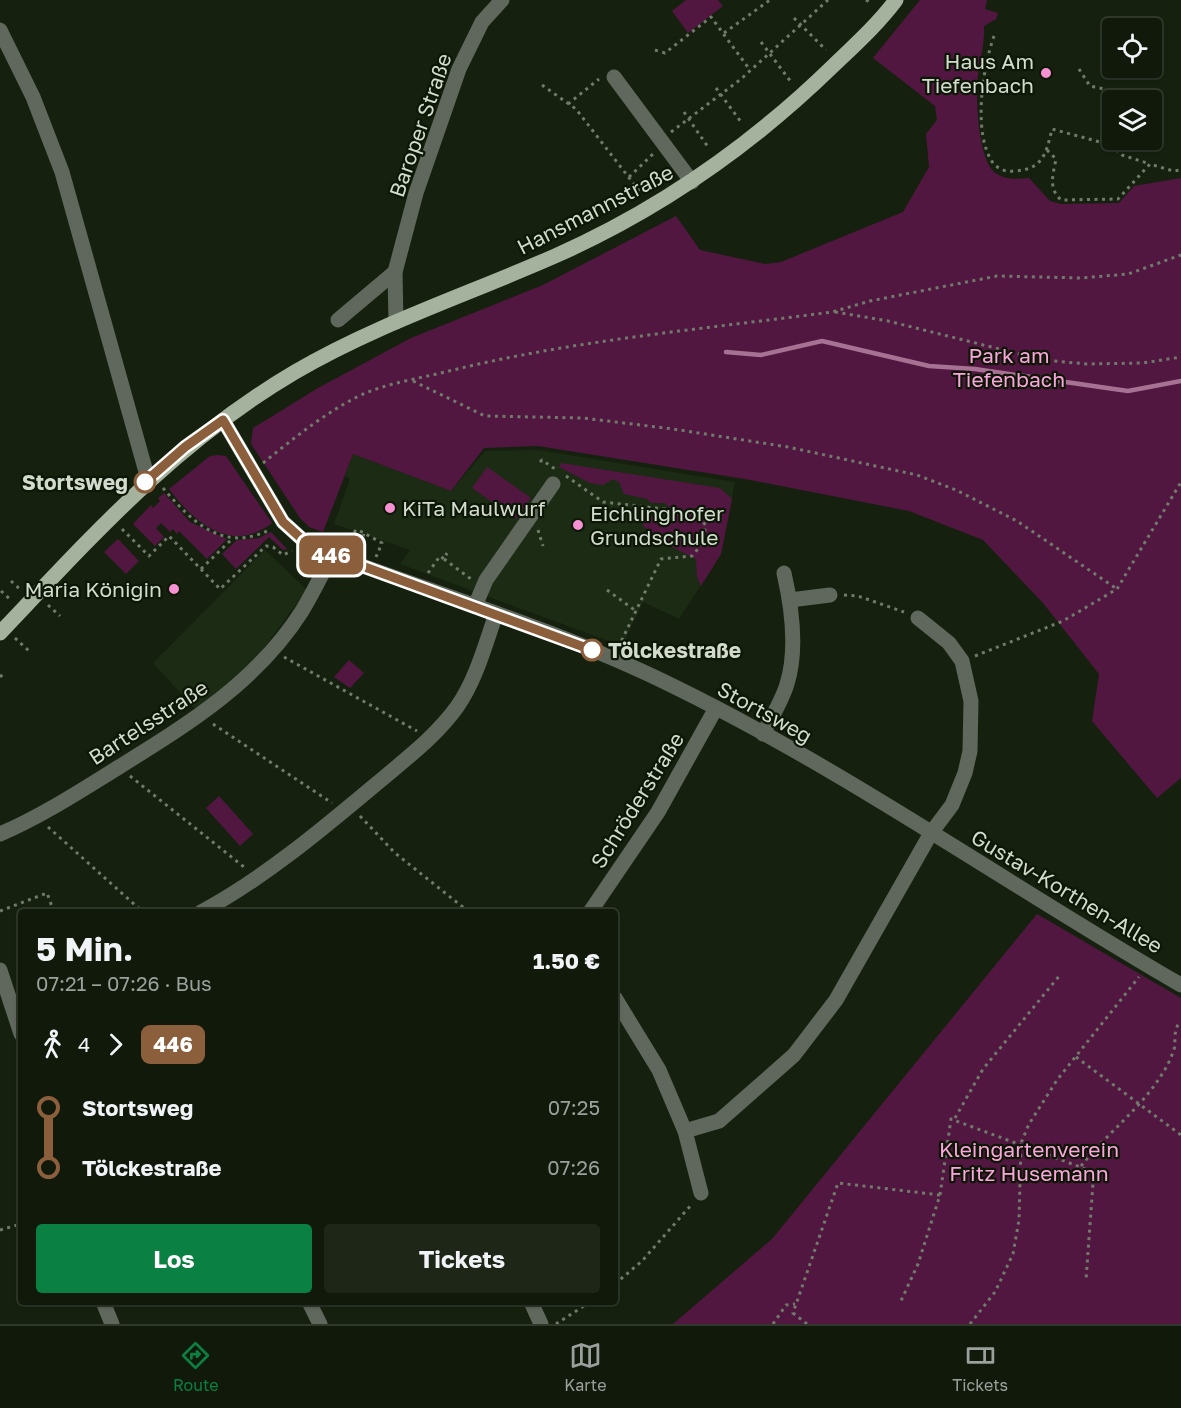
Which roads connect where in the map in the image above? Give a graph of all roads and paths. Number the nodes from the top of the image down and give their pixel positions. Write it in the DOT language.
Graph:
graph roads {
  1 [pos="502,0"];
  2 [pos="770,0"];
  3 [pos="828,0"];
  4 [pos="866,0"];
  5 [pos="896,0"];
  6 [pos="871,3"];
  7 [pos="794,18"];
  8 [pos="801,25"];
  9 [pos="0,30"];
  10 [pos="724,33"];
  11 [pos="994,36"];
  12 [pos="761,42"];
  13 [pos="655,50"];
  14 [pos="826,50"];
  15 [pos="769,53"];
  16 [pos="1079,69"];
  17 [pos="750,70"];
  18 [pos="615,77"];
  19 [pos="791,82"];
  20 [pos="542,85"];
  21 [pos="717,88"];
  22 [pos="1109,90"];
  23 [pos="721,94"];
  24 [pos="568,104"];
  25 [pos="684,112"];
  26 [pos="688,118"];
  27 [pos="741,122"];
  28 [pos="666,138"];
  29 [pos="1102,143"];
  30 [pos="660,147"];
  31 [pos="708,147"];
  32 [pos="1047,150"];
  33 [pos="1117,150"];
  34 [pos="1150,164"];
  35 [pos="1181,170"];
  36 [pos="629,177"];
  37 [pos="692,182"];
  38 [pos="640,192"];
  39 [pos="1181,255"];
  40 [pos="395,272"];
  41 [pos="832,312"];
  42 [pos="338,320"];
  43 [pos="396,322"];
  44 [pos="1181,357"];
  45 [pos="412,381"];
  46 [pos="223,420"];
  47 [pos="540,462"];
  48 [pos="252,471"];
  49 [pos="150,477"];
  50 [pos="1181,482"];
  51 [pos="554,484"];
  52 [pos="111,517"];
  53 [pos="283,522"];
  54 [pos="361,533"];
  55 [pos="233,538"];
  56 [pos="304,541"];
  57 [pos="351,544"];
  58 [pos="358,546"];
  59 [pos="447,553"];
  60 [pos="332,555"];
  61 [pos="444,559"];
  62 [pos="201,569"];
  63 [pos="372,570"];
  64 [pos="784,573"];
  65 [pos="419,586"];
  66 [pos="482,587"];
  67 [pos="1116,589"];
  68 [pos="607,590"];
  69 [pos="830,595"];
  70 [pos="790,600"];
  71 [pos="475,606"];
  72 [pos="636,611"];
  73 [pos="496,614"];
  74 [pos="918,618"];
  75 [pos="0,633"];
  76 [pos="272,651"];
  77 [pos="614,658"];
  78 [pos="962,661"];
  79 [pos="0,675"];
  80 [pos="5,679"];
  81 [pos="716,708"];
  82 [pos="201,716"];
  83 [pos="763,734"];
  84 [pos="430,738"];
  85 [pos="119,767"];
  86 [pos="347,809"];
  87 [pos="38,818"];
  88 [pos="931,833"];
  89 [pos="0,834"];
  90 [pos="257,878"];
  91 [pos="53,909"];
  92 [pos="140,909"];
  93 [pos="206,909"];
  94 [pos="465,909"];
  95 [pos="593,909"];
  96 [pos="0,911"];
  97 [pos="1147,966"];
  98 [pos="0,970"];
  99 [pos="1060,975"];
  100 [pos="1181,985"];
  101 [pos="16,1000"];
  102 [pos="618,1003"];
  103 [pos="1179,1023"];
  104 [pos="1076,1057"];
  105 [pos="1140,1104"];
  106 [pos="955,1118"];
  107 [pos="685,1131"];
  108 [pos="1181,1135"];
  109 [pos="1021,1143"];
  110 [pos="1081,1166"];
  111 [pos="701,1193"];
  112 [pos="940,1195"];
  113 [pos="18,1225"];
  114 [pos="0,1230"];
  115 [pos="1086,1280"];
  116 [pos="618,1281"];
  117 [pos="900,1303"];
  118 [pos="795,1304"];
  119 [pos="107,1305"];
  120 [pos="310,1305"];
  121 [pos="532,1305"];
  122 [pos="585,1305"];
  123 [pos="112,1324"];
  124 [pos="320,1324"];
  125 [pos="541,1324"];
  126 [pos="555,1324"];
  127 [pos="773,1324"];
  128 [pos="807,1324"];
  129 [pos="970,1324"];
  1 -- 40 [label="street, Baroper Straße"];
  2 -- 10 [label="path"];
  3 -- 8 [label="path"];
  4 -- 6 [label="path"];
  5 -- 37 [label="main road, Hansmannstraße"];
  7 -- 8 [label="path"];
  8 -- 14 [label="path"];
  8 -- 15 [label="path"];
  9 -- 49 [label="street"];
  10 -- 13 [label="path"];
  10 -- 17 [label="path"];
  11 -- 32 [label="path"];
  12 -- 15 [label="path"];
  15 -- 17 [label="path"];
  15 -- 19 [label="path"];
  16 -- 22 [label="path"];
  17 -- 23 [label="path"];
  18 -- 24 [label="path"];
  18 -- 37 [label="street"];
  20 -- 24 [label="path"];
  21 -- 23 [label="path"];
  23 -- 26 [label="path"];
  23 -- 27 [label="path"];
  24 -- 36 [label="path"];
  25 -- 26 [label="path"];
  26 -- 28 [label="path"];
  26 -- 31 [label="path"];
  29 -- 32 [label="path"];
  30 -- 36 [label="path"];
  32 -- 34 [label="path"];
  33 -- 34 [label="path"];
  34 -- 35 [label="path"];
  36 -- 38 [label="path"];
  37 -- 43 [label="main road, Hansmannstraße"];
  39 -- 41 [label="path"];
  40 -- 42 [label="street"];
  40 -- 43 [label="street, Baroper Straße"];
  41 -- 44 [label="path"];
  41 -- 45 [label="path"];
  43 -- 46 [label="main road"];
  45 -- 48 [label="path"];
  45 -- 67 [label="path"];
  46 -- 48 [label="street, Stortsweg"];
  46 -- 49 [label="main road"];
  47 -- 72 [label="path"];
  48 -- 53 [label="street, Stortsweg"];
  49 -- 52 [label="main road"];
  49 -- 55 [label="path"];
  50 -- 67 [label="path"];
  51 -- 66 [label="street"];
  52 -- 62 [label="path"];
  52 -- 75 [label="main road"];
  53 -- 55 [label="path"];
  53 -- 56 [label="street, Stortsweg"];
  54 -- 57 [label="path"];
  54 -- 58 [label="path"];
  54 -- 63 [label="path"];
  55 -- 62 [label="path"];
  56 -- 60 [label="street, Stortsweg"];
  56 -- 62 [label="path"];
  59 -- 61 [label="path"];
  60 -- 63 [label="street, Stortsweg"];
  60 -- 76 [label="street, Bartelsstraße"];
  61 -- 65 [label="path"];
  61 -- 66 [label="path"];
  63 -- 65 [label="street, Stortsweg"];
  64 -- 70 [label="street"];
  65 -- 71 [label="street, Stortsweg"];
  66 -- 71 [label="street"];
  67 -- 78 [label="path"];
  68 -- 72 [label="path"];
  69 -- 70 [label="street"];
  69 -- 74 [label="path"];
  70 -- 83 [label="street"];
  71 -- 73 [label="street, Stortsweg"];
  72 -- 77 [label="path"];
  73 -- 77 [label="street, Stortsweg"];
  73 -- 84 [label="street"];
  74 -- 78 [label="street"];
  76 -- 82 [label="street, Bartelsstraße"];
  76 -- 84 [label="path"];
  77 -- 81 [label="street, Stortsweg"];
  78 -- 88 [label="street"];
  79 -- 80 [label="path"];
  81 -- 83 [label="street, Stortsweg"];
  81 -- 95 [label="street, Schröderstraße"];
  82 -- 85 [label="street, Bartelsstraße"];
  82 -- 86 [label="path"];
  83 -- 88 [label="street, Stortsweg"];
  84 -- 86 [label="street"];
  85 -- 87 [label="street, Bartelsstraße"];
  85 -- 90 [label="path"];
  86 -- 90 [label="street"];
  86 -- 94 [label="path"];
  87 -- 89 [label="street, Bartelsstraße"];
  87 -- 92 [label="path"];
  88 -- 97 [label="street, Gustav-Korthen-Allee"];
  88 -- 107 [label="street"];
  90 -- 93 [label="street"];
  91 -- 96 [label="path"];
  97 -- 100 [label="street, Gustav-Korthen-Allee"];
  97 -- 104 [label="path"];
  98 -- 101 [label="street"];
  99 -- 106 [label="path"];
  102 -- 107 [label="street"];
  103 -- 105 [label="path"];
  104 -- 105 [label="path"];
  104 -- 109 [label="path"];
  105 -- 108 [label="path"];
  105 -- 110 [label="path"];
  106 -- 109 [label="path"];
  106 -- 112 [label="path"];
  107 -- 111 [label="street"];
  109 -- 110 [label="path"];
  109 -- 129 [label="path"];
  110 -- 115 [label="path"];
  111 -- 116 [label="path"];
  112 -- 117 [label="path"];
  112 -- 118 [label="path"];
  113 -- 114 [label="path"];
  118 -- 127 [label="path"];
  118 -- 128 [label="path"];
  119 -- 123 [label="street"];
  120 -- 124 [label="street"];
  121 -- 125 [label="street"];
  122 -- 126 [label="path"];
}
